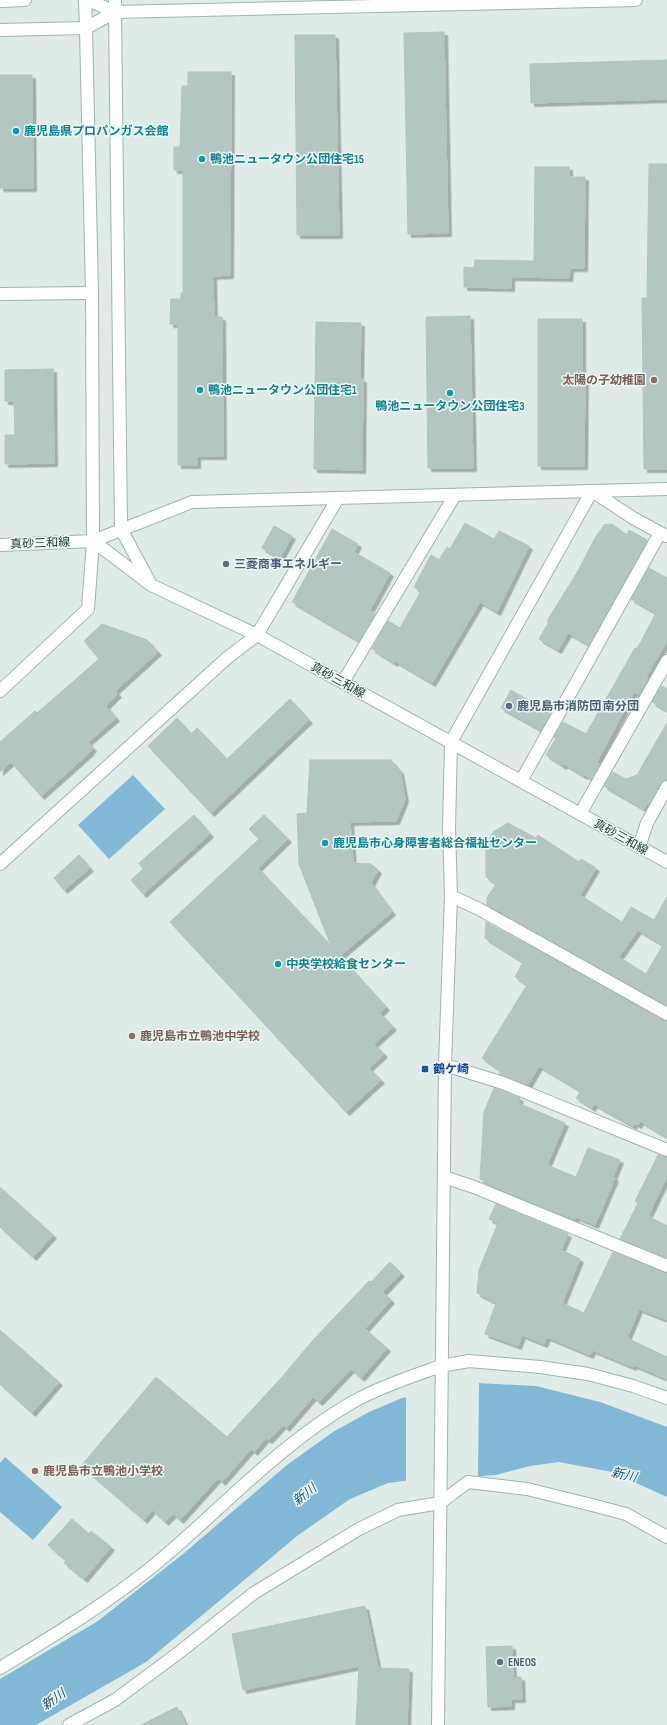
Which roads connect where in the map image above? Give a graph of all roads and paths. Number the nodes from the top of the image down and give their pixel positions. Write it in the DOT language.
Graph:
graph roads {
  1 [pos="0,0"];
  2 [pos="25,0"];
  3 [pos="86,0"];
  4 [pos="636,0"];
  5 [pos="485,2"];
  6 [pos="115,6"];
  7 [pos="86,28"];
  8 [pos="0,30"];
  9 [pos="92,293"];
  10 [pos="0,294"];
  11 [pos="667,489"];
  12 [pos="592,491"];
  13 [pos="455,495"];
  14 [pos="338,498"];
  15 [pos="121,530"];
  16 [pos="664,535"];
  17 [pos="93,541"];
  18 [pos="0,545"];
  19 [pos="151,585"];
  20 [pos="257,635"];
  21 [pos="667,661"];
  22 [pos="343,682"];
  23 [pos="0,691"];
  24 [pos="451,742"];
  25 [pos="521,782"];
  26 [pos="667,787"];
  27 [pos="580,814"];
  28 [pos="638,847"];
  29 [pos="0,848"];
  30 [pos="4,860"];
  31 [pos="667,862"];
  32 [pos="451,896"];
  33 [pos="667,1014"];
  34 [pos="445,1065"];
  35 [pos="667,1150"];
  36 [pos="444,1177"];
  37 [pos="667,1266"];
  38 [pos="441,1366"];
  39 [pos="667,1398"];
  40 [pos="440,1503"];
  41 [pos="667,1537"];
  42 [pos="0,1668"];
  43 [pos="69,1725"];
  44 [pos="438,1725"];
  1 -- 2 [label="street"];
  3 -- 6 [label="street"];
  3 -- 7 [label="street"];
  4 -- 5 [label="street"];
  5 -- 6 [label="street"];
  6 -- 7 [label="street"];
  6 -- 15 [label="street"];
  7 -- 8 [label="street"];
  7 -- 9 [label="street"];
  9 -- 10 [label="street"];
  9 -- 17 [label="street"];
  11 -- 12 [label="street"];
  12 -- 13 [label="street"];
  12 -- 16 [label="street"];
  12 -- 24 [label="street"];
  13 -- 14 [label="street"];
  13 -- 22 [label="street"];
  14 -- 15 [label="street"];
  14 -- 20 [label="street"];
  15 -- 17 [label="street"];
  15 -- 19 [label="street"];
  16 -- 25 [label="street"];
  17 -- 18 [label="street, 真砂三和線"];
  17 -- 19 [label="street, 真砂三和線"];
  17 -- 23 [label="street"];
  19 -- 20 [label="street, 真砂三和線"];
  20 -- 22 [label="street, 真砂三和線"];
  20 -- 30 [label="street"];
  21 -- 27 [label="street"];
  22 -- 24 [label="street, 真砂三和線"];
  24 -- 25 [label="street, 真砂三和線"];
  24 -- 32 [label="street"];
  25 -- 27 [label="street, 真砂三和線"];
  26 -- 28 [label="street"];
  27 -- 28 [label="street, 真砂三和線"];
  28 -- 31 [label="street, 真砂三和線"];
  29 -- 30 [label="street"];
  32 -- 33 [label="street"];
  32 -- 34 [label="street"];
  34 -- 35 [label="street"];
  34 -- 36 [label="street"];
  36 -- 37 [label="street"];
  36 -- 38 [label="street"];
  38 -- 39 [label="street"];
  38 -- 40 [label="street"];
  38 -- 42 [label="street"];
  40 -- 41 [label="street"];
  40 -- 43 [label="street"];
  40 -- 44 [label="street"];
}
